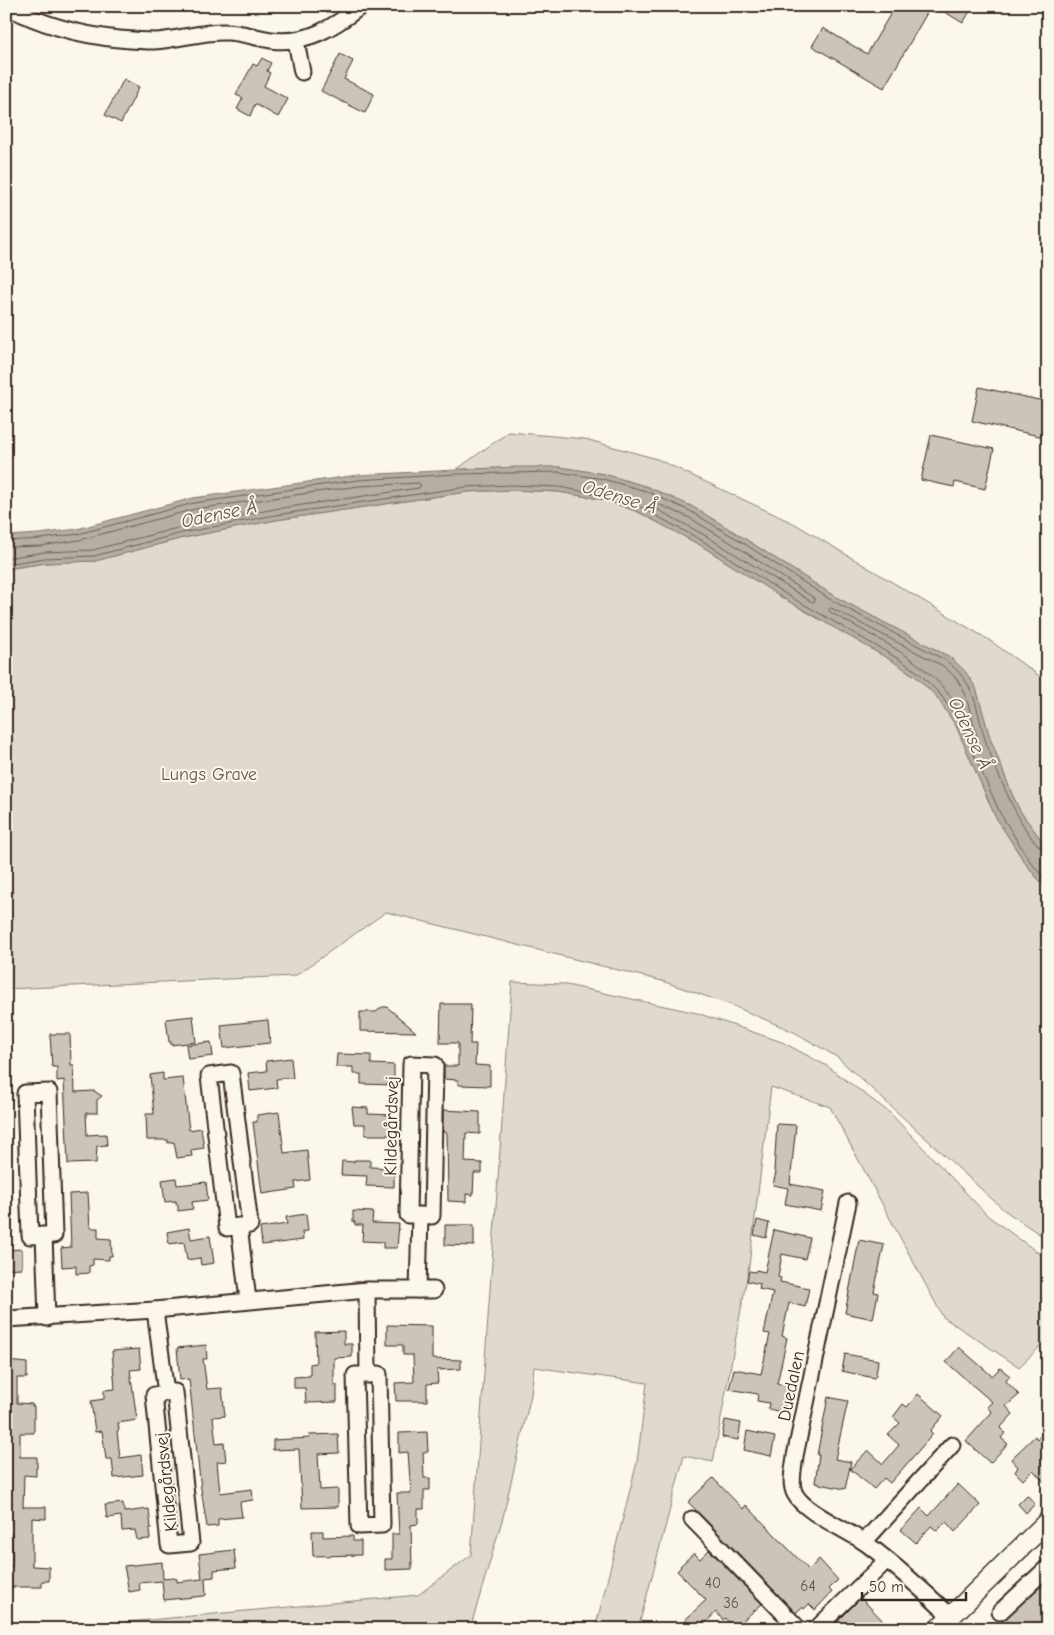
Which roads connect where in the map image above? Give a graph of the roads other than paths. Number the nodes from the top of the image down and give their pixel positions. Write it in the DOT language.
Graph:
graph roads {
  1 [pos="6,6"];
  2 [pos="361,6"];
  3 [pos="296,41"];
  4 [pos="302,72"];
  5 [pos="848,1203"];
  6 [pos="420,1215"];
  7 [pos="239,1226"];
  8 [pos="44,1235"];
  9 [pos="367,1290"];
  10 [pos="418,1290"];
  11 [pos="434,1290"];
  12 [pos="248,1300"];
  13 [pos="155,1310"];
  14 [pos="47,1318"];
  15 [pos="6,1319"];
  16 [pos="368,1375"];
  17 [pos="166,1393"];
  18 [pos="952,1445"];
  19 [pos="692,1519"];
  20 [pos="1048,1521"];
  21 [pos="864,1542"];
  22 [pos="887,1560"];
  23 [pos="1048,1566"];
  24 [pos="1000,1612"];
  25 [pos="947,1624"];
  26 [pos="799,1629"];
  27 [pos="816,1629"];
  1 -- 3 [label="street"];
  2 -- 3 [label="street"];
  3 -- 4 [label="street"];
  5 -- 21 [label="street, Duedalen"];
  6 -- 6 [label="street, Kildegårdsvej"];
  6 -- 10 [label="street"];
  7 -- 7 [label="street"];
  7 -- 12 [label="street"];
  8 -- 8 [label="street"];
  8 -- 14 [label="street"];
  9 -- 10 [label="street"];
  9 -- 12 [label="street"];
  9 -- 16 [label="street"];
  10 -- 11 [label="street"];
  12 -- 13 [label="street"];
  13 -- 14 [label="street"];
  13 -- 17 [label="street"];
  14 -- 15 [label="street"];
  16 -- 16 [label="street"];
  17 -- 17 [label="street, Kildegårdsvej"];
  18 -- 21 [label="street"];
  19 -- 26 [label="street"];
  20 -- 25 [label="street"];
  21 -- 22 [label="street, Duedalen"];
  22 -- 25 [label="street, Duedalen"];
  22 -- 27 [label="street"];
  23 -- 24 [label="street"];
}
